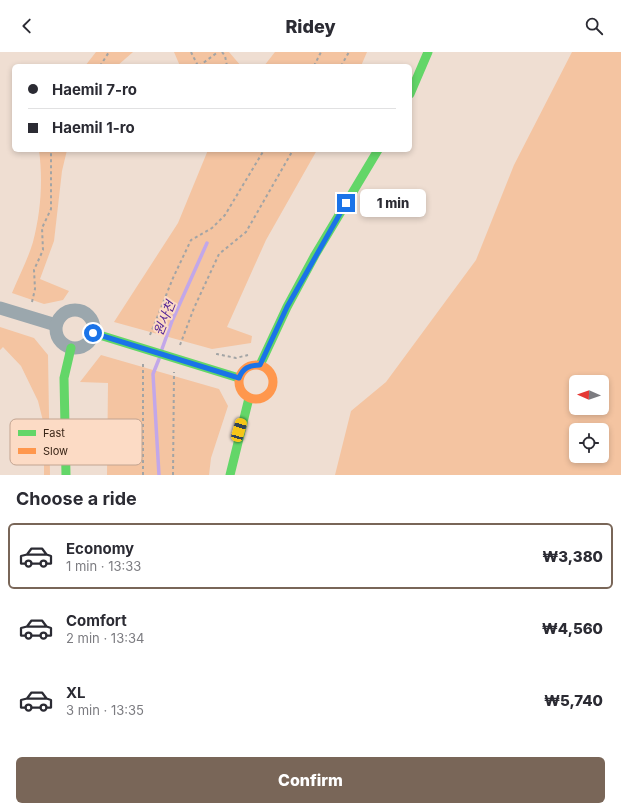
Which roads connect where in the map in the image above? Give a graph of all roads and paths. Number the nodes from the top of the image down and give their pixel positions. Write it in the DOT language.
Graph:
graph roads {
  1 [pos="109,52"];
  2 [pos="191,52"];
  3 [pos="218,52"];
  4 [pos="222,52"];
  5 [pos="321,52"];
  6 [pos="349,52"];
  7 [pos="428,52"];
  8 [pos="101,64"];
  9 [pos="198,64"];
  10 [pos="202,64"];
  11 [pos="227,64"];
  12 [pos="315,64"];
  13 [pos="342,64"];
  14 [pos="412,89"];
  15 [pos="51,152"];
  16 [pos="263,152"];
  17 [pos="292,152"];
  18 [pos="377,152"];
  19 [pos="219,254"];
  20 [pos="32,302"];
  21 [pos="0,308"];
  22 [pos="56,325"];
  23 [pos="93,333"];
  24 [pos="150,338"];
  25 [pos="71,348"];
  26 [pos="143,360"];
  27 [pos="260,365"];
  28 [pos="239,378"];
  29 [pos="249,398"];
  30 [pos="65,419"];
  31 [pos="66,465"];
  32 [pos="66,475"];
  33 [pos="143,475"];
  34 [pos="230,475"];
  1 -- 8 [label="path"];
  2 -- 9 [label="path"];
  3 -- 10 [label="path"];
  4 -- 11 [label="path"];
  5 -- 12 [label="path"];
  6 -- 13 [label="path"];
  7 -- 14 [label="street"];
  15 -- 20 [label="path"];
  16 -- 24 [label="path"];
  17 -- 19 [label="path"];
  18 -- 27 [label="street"];
  21 -- 22 [label="street"];
  22 -- 23 [label="street"];
  22 -- 25 [label="street"];
  23 -- 25 [label="street"];
  23 -- 28 [label="street"];
  25 -- 30 [label="street"];
  26 -- 33 [label="path"];
  27 -- 28 [label="street"];
  27 -- 29 [label="street"];
  28 -- 29 [label="street"];
  29 -- 34 [label="street"];
  31 -- 32 [label="street"];
}
